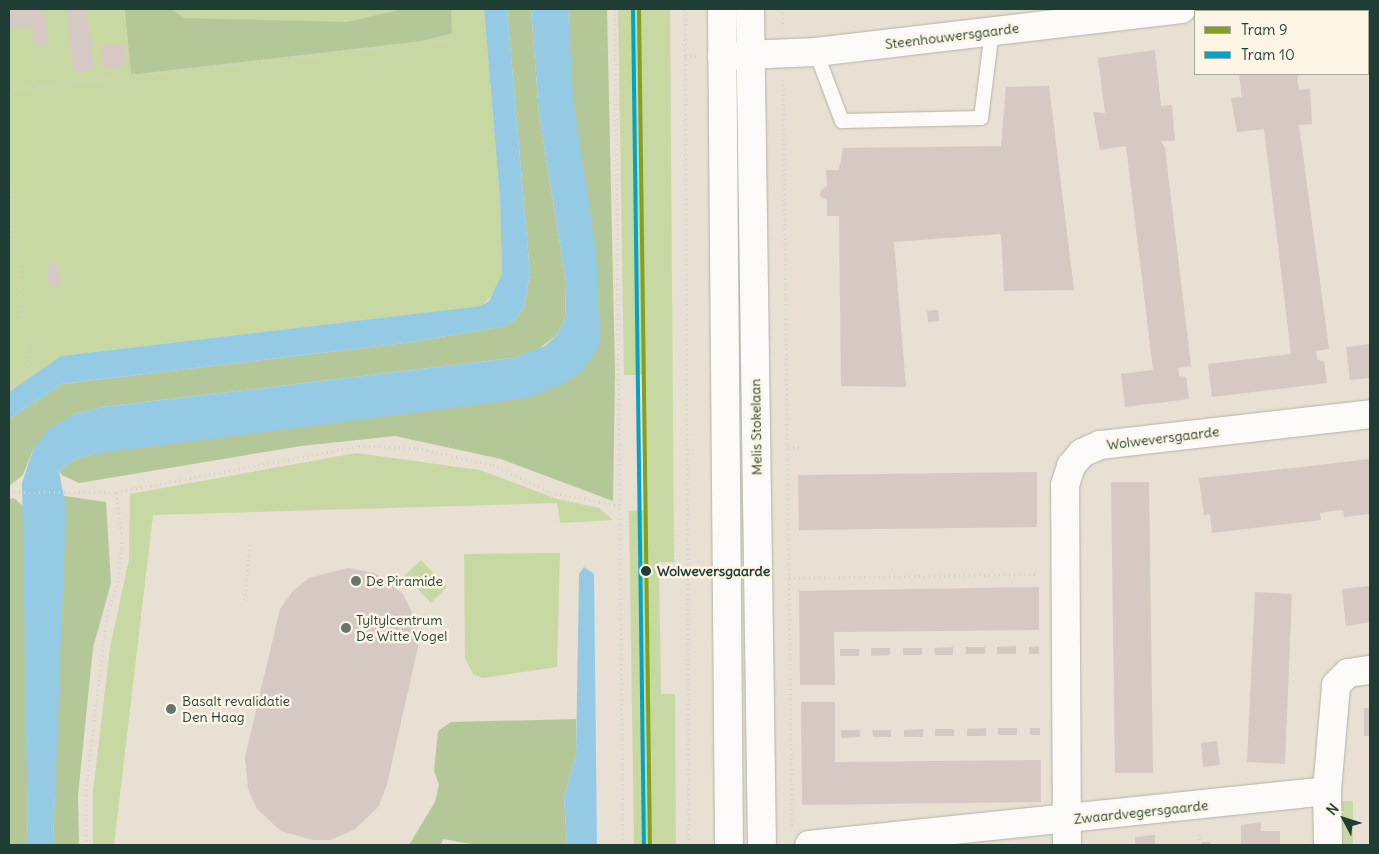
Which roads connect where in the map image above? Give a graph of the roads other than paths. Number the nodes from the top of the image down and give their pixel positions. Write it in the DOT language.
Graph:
graph roads {
  1 [pos="722,9"];
  2 [pos="750,9"];
  3 [pos="1181,9"];
  4 [pos="992,32"];
  5 [pos="816,52"];
  6 [pos="750,55"];
  7 [pos="722,56"];
  8 [pos="1370,414"];
  9 [pos="1370,670"];
  10 [pos="1327,791"];
  11 [pos="1067,833"];
  12 [pos="801,840"];
  13 [pos="729,845"];
  14 [pos="762,845"];
  15 [pos="1328,845"];
  1 -- 7 [label="street"];
  2 -- 6 [label="street, Melis Stokelaan"];
  3 -- 4 [label="street, Steenhouwersgaarde"];
  4 -- 5 [label="street, Steenhouwersgaarde"];
  4 -- 5 [label="lane"];
  5 -- 6 [label="street, Steenhouwersgaarde"];
  6 -- 7 [label="street, Steenhouwersgaarde"];
  6 -- 14 [label="street, Melis Stokelaan"];
  7 -- 13 [label="street"];
  8 -- 11 [label="street, Wolweversgaarde"];
  9 -- 10 [label="street"];
  10 -- 11 [label="street, Zwaardvegersgaarde"];
  10 -- 15 [label="street"];
  11 -- 12 [label="street, Zwaardvegersgaarde"];
}
